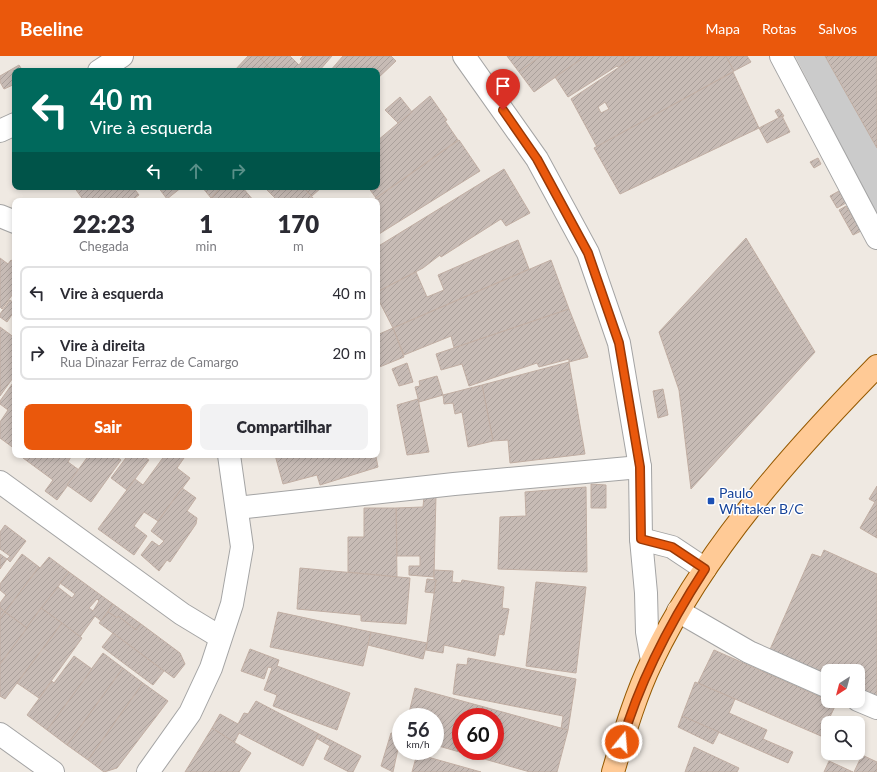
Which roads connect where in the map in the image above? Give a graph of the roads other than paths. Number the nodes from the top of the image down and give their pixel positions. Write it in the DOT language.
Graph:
graph roads {
  1 [pos="122,56"];
  2 [pos="464,56"];
  3 [pos="781,56"];
  4 [pos="104,68"];
  5 [pos="12,125"];
  6 [pos="0,131"];
  7 [pos="870,209"];
  8 [pos="0,216"];
  9 [pos="12,221"];
  10 [pos="877,238"];
  11 [pos="877,366"];
  12 [pos="229,458"];
  13 [pos="640,467"];
  14 [pos="0,482"];
  15 [pos="237,508"];
  16 [pos="641,539"];
  17 [pos="705,569"];
  18 [pos="678,611"];
  19 [pos="220,637"];
  20 [pos="652,661"];
  21 [pos="821,684"];
  22 [pos="865,703"];
  23 [pos="877,708"];
  24 [pos="0,734"];
  25 [pos="53,772"];
  26 [pos="148,772"];
  27 [pos="613,772"];
  1 -- 4 [label="street"];
  2 -- 13 [label="street"];
  3 -- 7 [label="street"];
  5 -- 6 [label="street"];
  7 -- 10 [label="street"];
  8 -- 9 [label="street"];
  11 -- 17 [label="main road"];
  12 -- 15 [label="street"];
  13 -- 15 [label="street"];
  13 -- 16 [label="street"];
  14 -- 19 [label="street"];
  15 -- 19 [label="street"];
  16 -- 17 [label="street"];
  16 -- 20 [label="street"];
  17 -- 18 [label="main road"];
  18 -- 20 [label="main road"];
  18 -- 21 [label="street"];
  19 -- 26 [label="street"];
  20 -- 27 [label="main road"];
  22 -- 23 [label="street"];
  24 -- 25 [label="street"];
}
